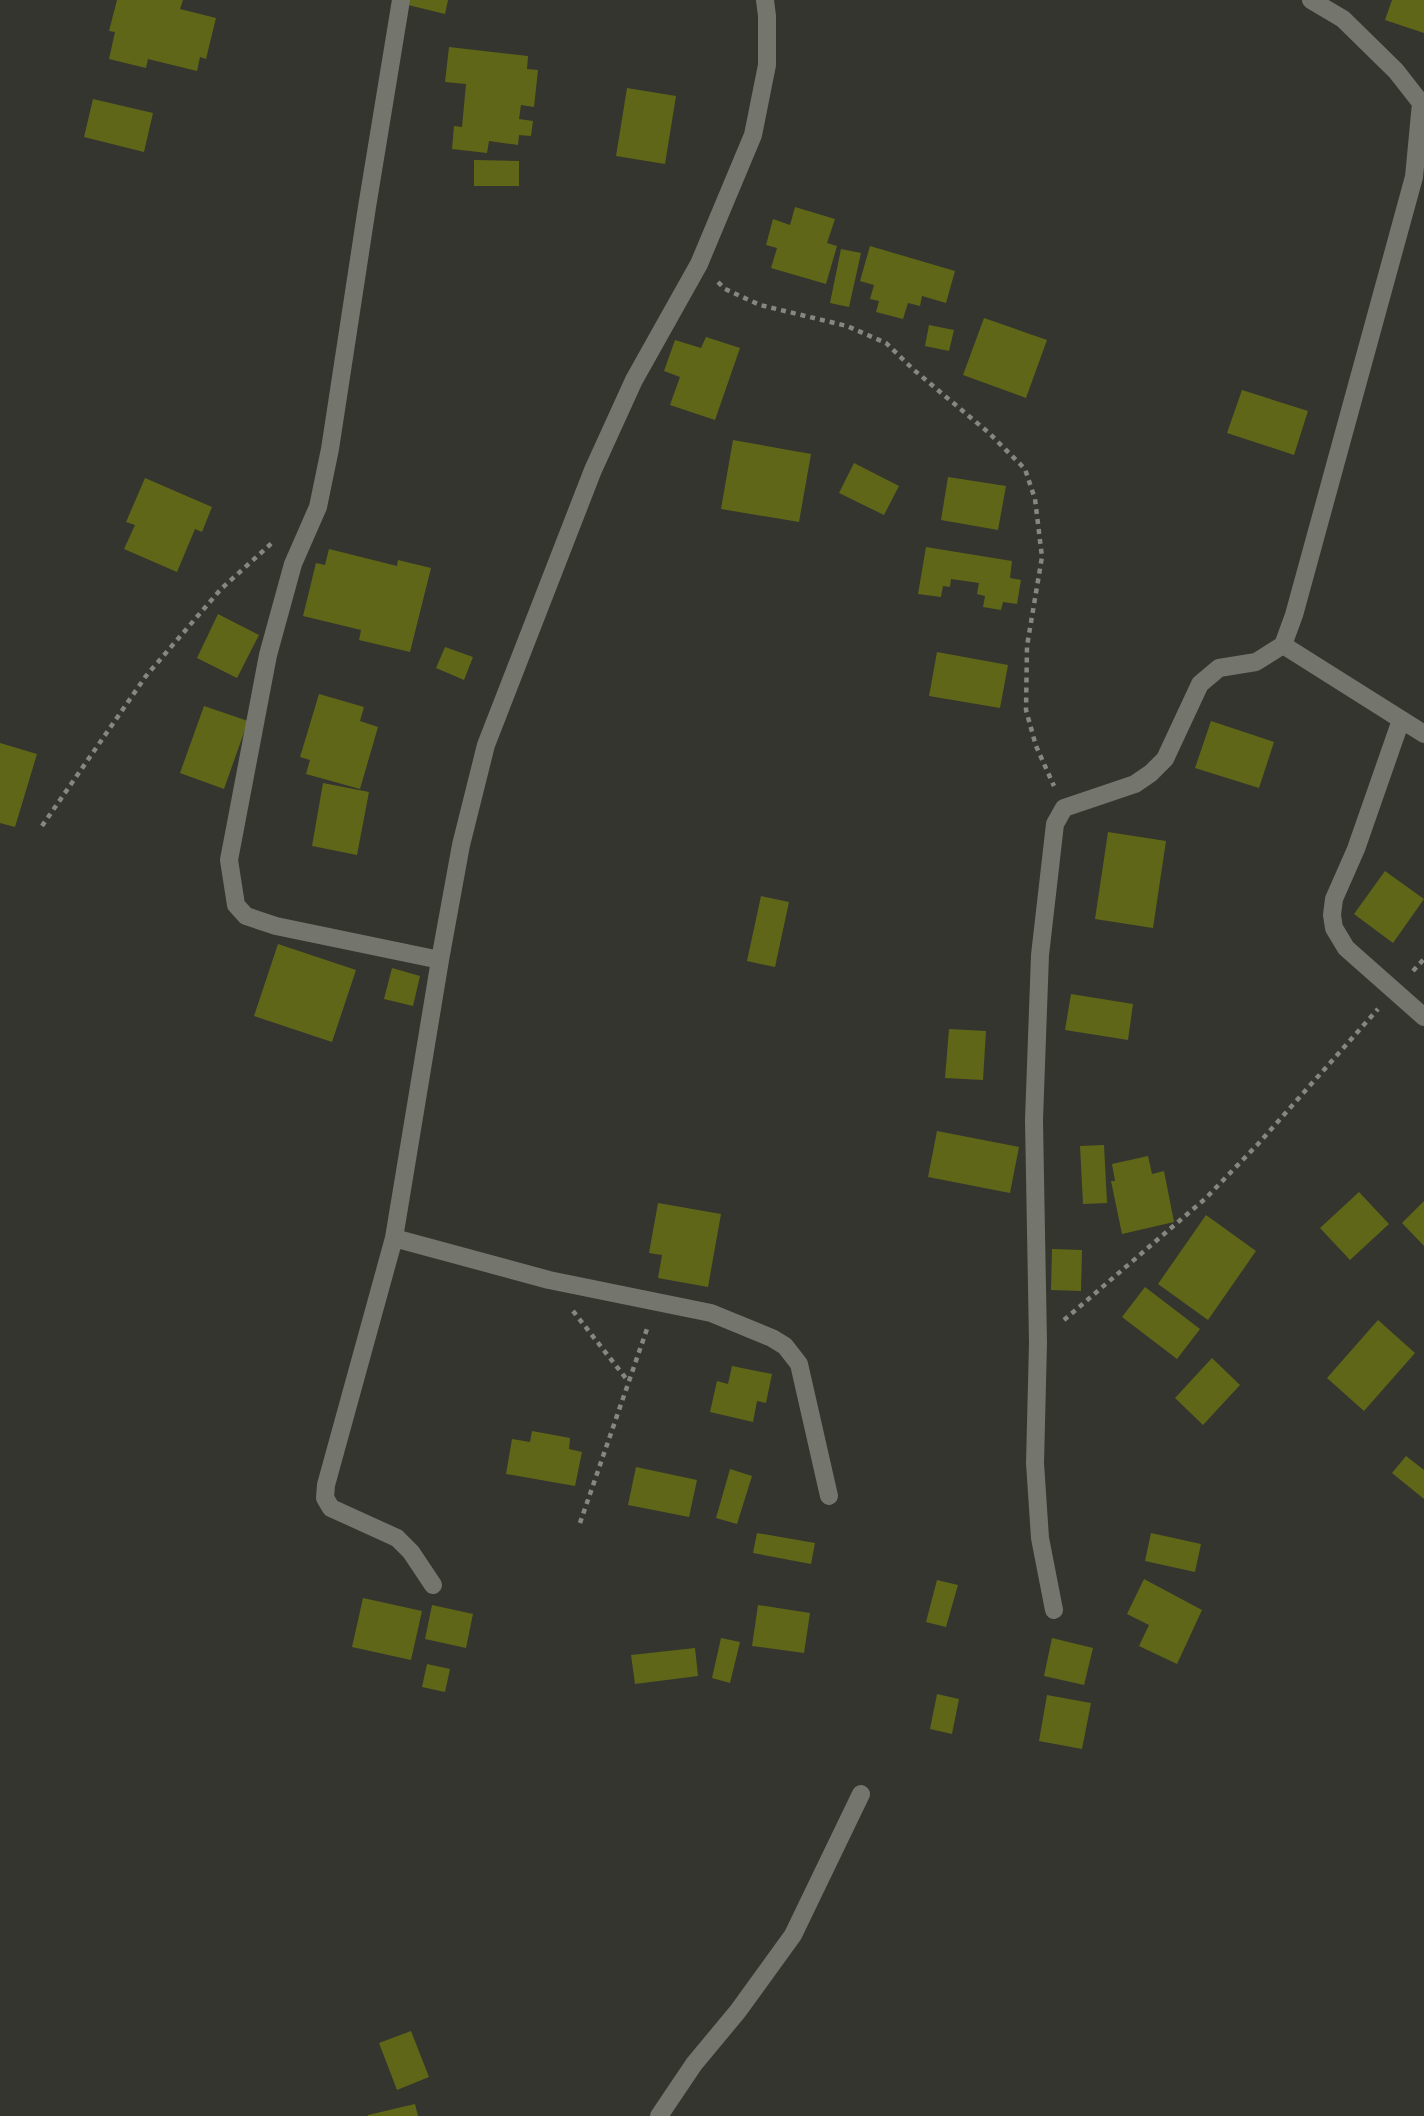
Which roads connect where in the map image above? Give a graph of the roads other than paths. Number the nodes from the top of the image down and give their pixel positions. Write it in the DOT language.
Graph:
graph roads {
  1 [pos="401,0"];
  2 [pos="765,0"];
  3 [pos="1311,0"];
  4 [pos="1423,103"];
  5 [pos="1283,645"];
  6 [pos="1401,720"];
  7 [pos="1424,734"];
  8 [pos="440,960"];
  9 [pos="1424,1017"];
  10 [pos="394,1238"];
  11 [pos="829,1496"];
  12 [pos="433,1585"];
  13 [pos="1054,1610"];
  14 [pos="861,1794"];
  15 [pos="660,2116"];
  1 -- 8 [label="street"];
  2 -- 8 [label="street"];
  3 -- 4 [label="street"];
  4 -- 5 [label="street"];
  5 -- 6 [label="street"];
  5 -- 13 [label="street"];
  6 -- 7 [label="street"];
  6 -- 9 [label="street"];
  8 -- 10 [label="street"];
  10 -- 11 [label="street"];
  10 -- 12 [label="street"];
  14 -- 15 [label="street"];
}
